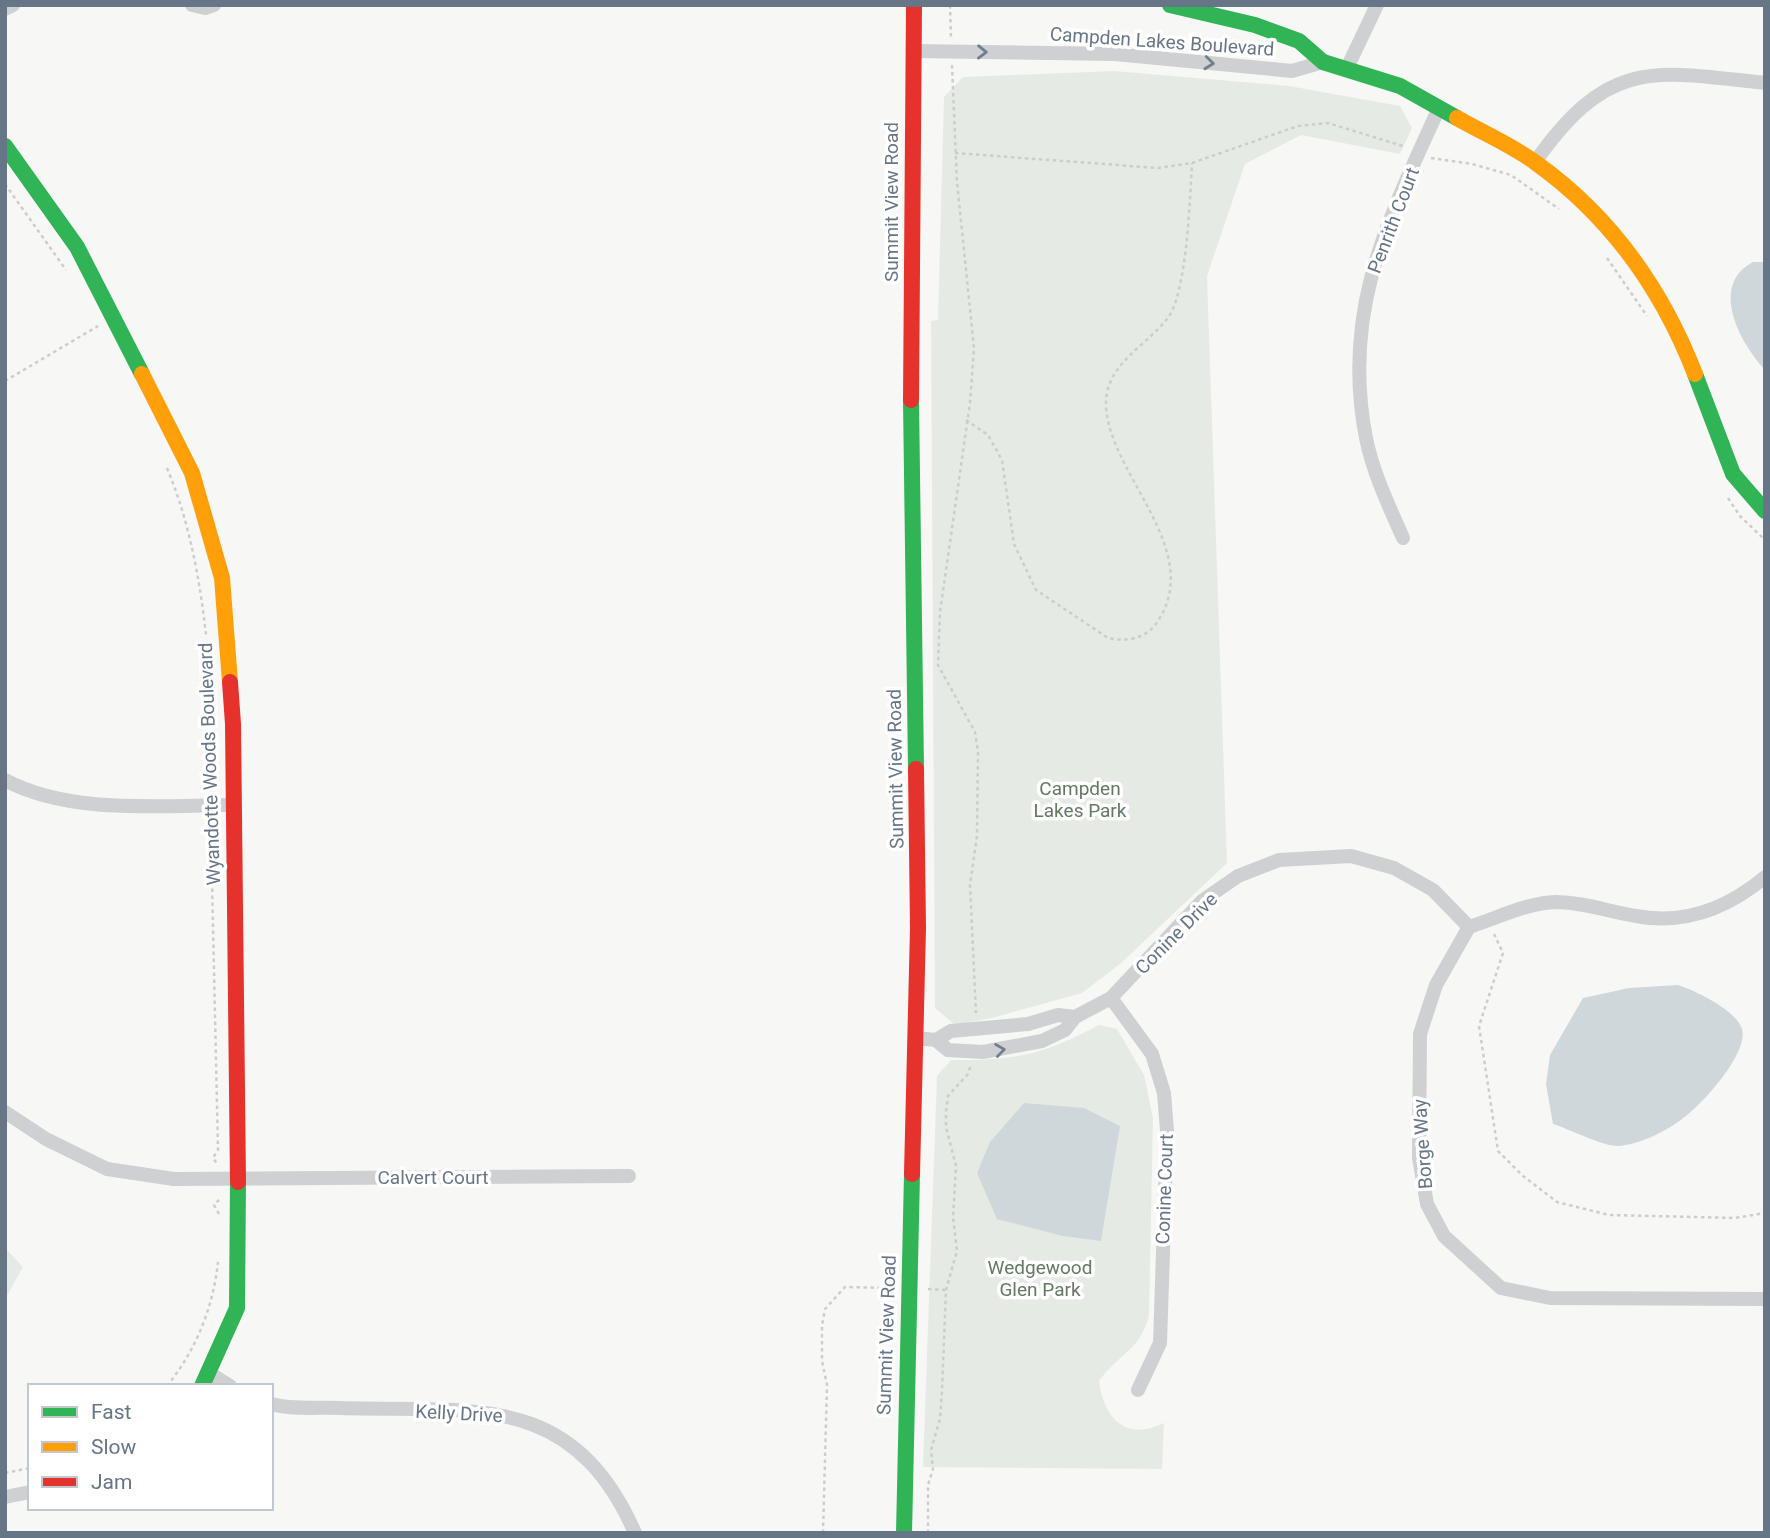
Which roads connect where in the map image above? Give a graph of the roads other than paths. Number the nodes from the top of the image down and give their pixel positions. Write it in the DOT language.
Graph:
graph roads {
  1 [pos="13,5"];
  2 [pos="192,5"];
  3 [pos="214,5"];
  4 [pos="914,5"];
  5 [pos="1170,5"];
  6 [pos="1377,5"];
  7 [pos="5,9"];
  8 [pos="914,51"];
  9 [pos="1323,62"];
  10 [pos="1347,68"];
  11 [pos="1765,83"];
  12 [pos="1439,108"];
  13 [pos="5,146"];
  14 [pos="1535,162"];
  15 [pos="1765,511"];
  16 [pos="1403,538"];
  17 [pos="5,780"];
  18 [pos="234,805"];
  19 [pos="1765,877"];
  20 [pos="1469,927"];
  21 [pos="1111,998"];
  22 [pos="1075,1017"];
  23 [pos="916,1038"];
  24 [pos="936,1040"];
  25 [pos="5,1112"];
  26 [pos="629,1176"];
  27 [pos="238,1178"];
  28 [pos="1765,1299"];
  29 [pos="205,1379"];
  30 [pos="223,1384"];
  31 [pos="1138,1390"];
  32 [pos="273,1404"];
  33 [pos="28,1492"];
  34 [pos="5,1497"];
  35 [pos="635,1533"];
  36 [pos="904,1533"];
  1 -- 7 [label="street"];
  2 -- 3 [label="street"];
  4 -- 8 [label="street, Summit View Road"];
  5 -- 9 [label="street, Campden Lakes Boulevard"];
  6 -- 10 [label="street"];
  8 -- 9 [label="street, Campden Lakes Boulevard, one-way"];
  8 -- 23 [label="street, Summit View Road"];
  9 -- 10 [label="street, Campden Lakes Boulevard"];
  10 -- 12 [label="street, Campden Lakes Boulevard"];
  11 -- 14 [label="street"];
  12 -- 14 [label="street, Campden Lakes Boulevard"];
  12 -- 16 [label="street, Penrith Court"];
  13 -- 18 [label="street, Wyandotte Woods Boulevard"];
  14 -- 15 [label="street, Campden Lakes Boulevard"];
  17 -- 18 [label="street"];
  18 -- 27 [label="street, Wyandotte Woods Boulevard"];
  19 -- 20 [label="street"];
  20 -- 21 [label="street, Conine Drive"];
  20 -- 28 [label="street, Borge Way"];
  21 -- 22 [label="street, Conine Drive"];
  21 -- 31 [label="street, Conine Court"];
  22 -- 24 [label="street, Conine Drive"];
  24 -- 22 [label="street, Conine Drive, one-way"];
  23 -- 24 [label="street, Conine Drive"];
  23 -- 36 [label="street, Summit View Road"];
  25 -- 27 [label="street, Calvert Court"];
  26 -- 27 [label="street, Calvert Court"];
  27 -- 29 [label="street, Wyandotte Woods Boulevard"];
  29 -- 30 [label="street"];
  32 -- 35 [label="street, Kelly Drive"];
  33 -- 34 [label="street"];
}
